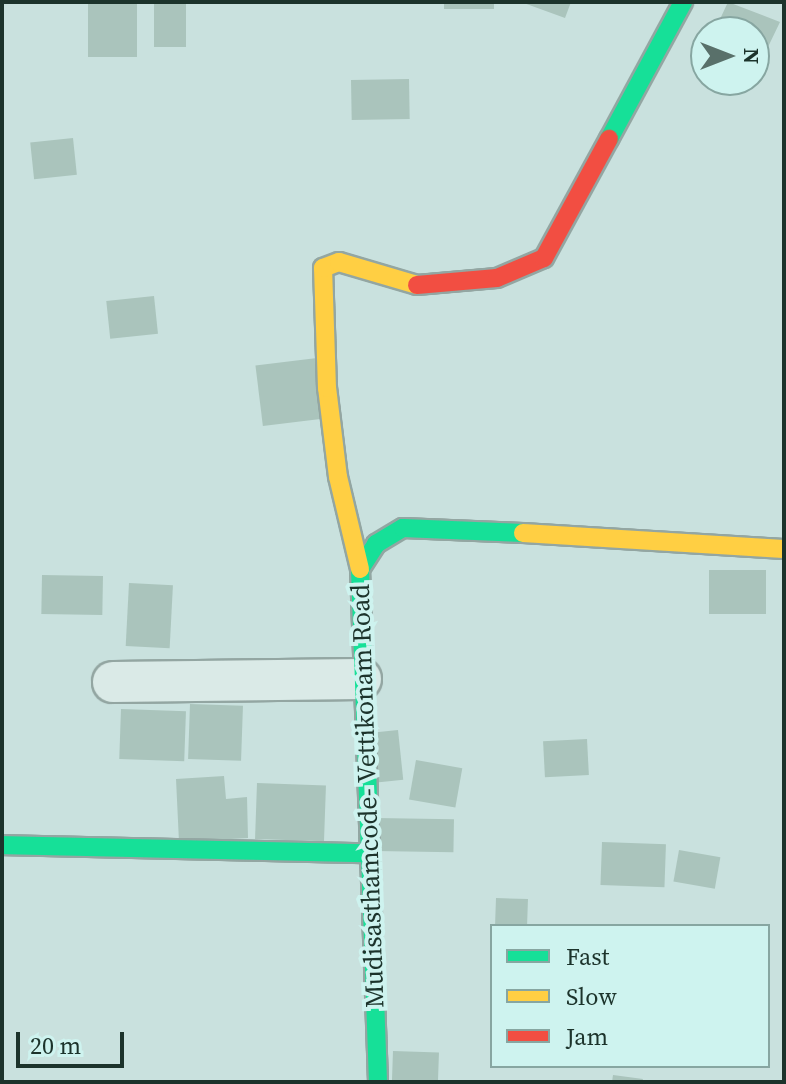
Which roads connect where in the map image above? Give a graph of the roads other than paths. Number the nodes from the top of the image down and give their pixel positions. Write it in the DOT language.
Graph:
graph roads {
  1 [pos="683,2"];
  2 [pos="784,549"];
  3 [pos="360,569"];
  4 [pos="361,679"];
  5 [pos="113,682"];
  6 [pos="2,845"];
  7 [pos="367,853"];
  8 [pos="378,1082"];
  1 -- 3 [label="street"];
  2 -- 3 [label="street, Mudisasthamcode- Vettikonam Road"];
  3 -- 4 [label="street, Mudisasthamcode- Vettikonam Road"];
  4 -- 5 [label="street"];
  4 -- 7 [label="street, Mudisasthamcode- Vettikonam Road"];
  6 -- 7 [label="street"];
  7 -- 8 [label="street, Mudisasthamcode- Vettikonam Road"];
}
